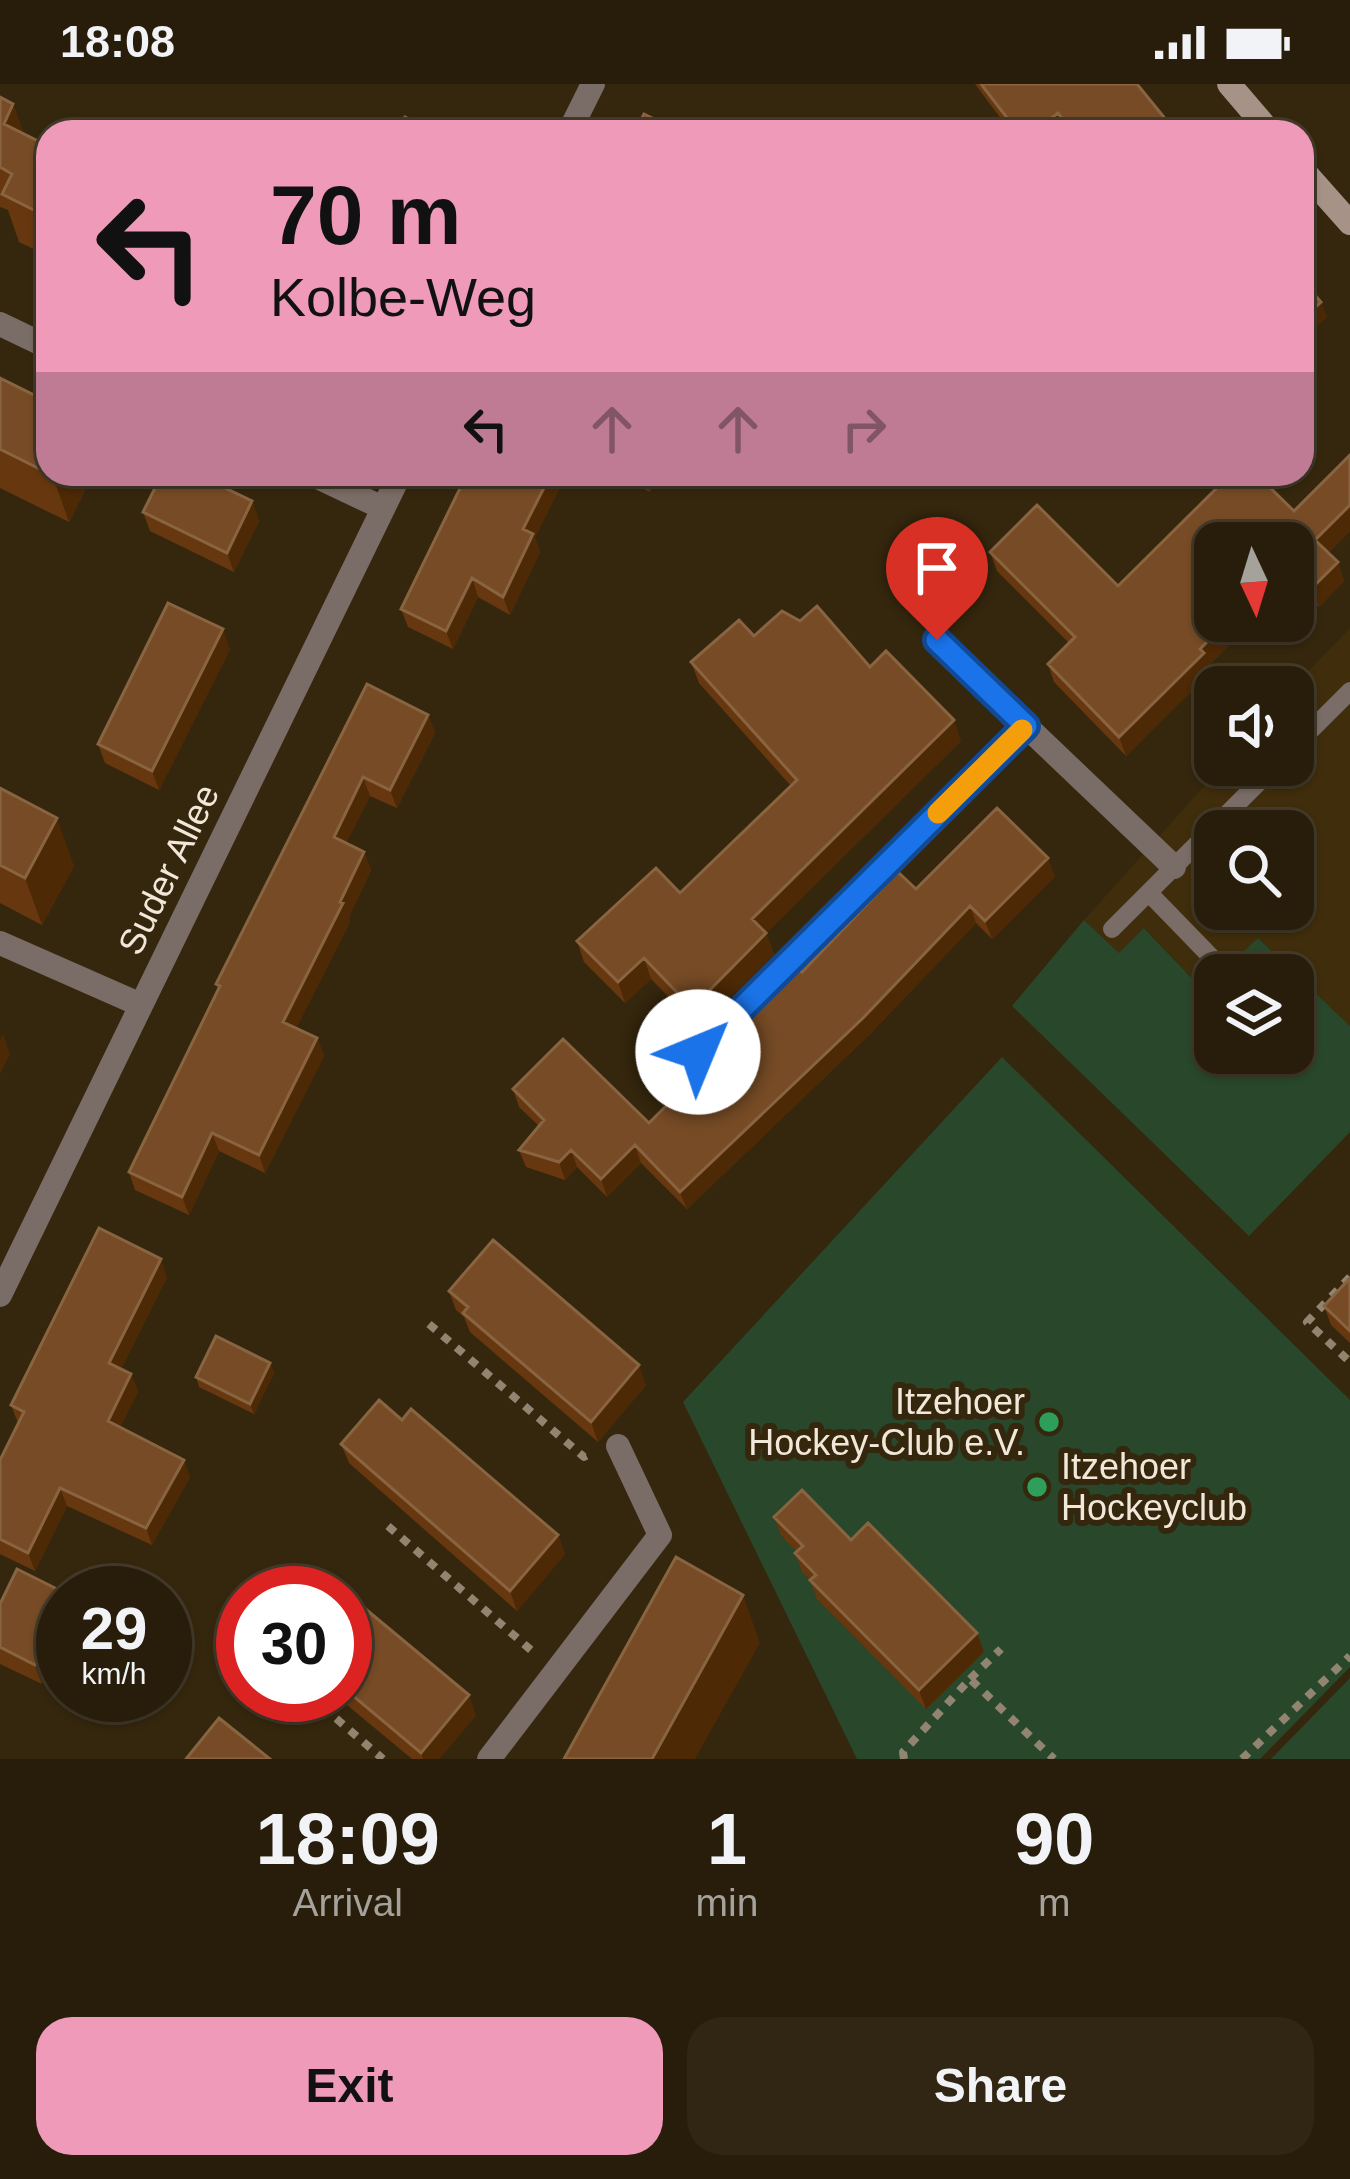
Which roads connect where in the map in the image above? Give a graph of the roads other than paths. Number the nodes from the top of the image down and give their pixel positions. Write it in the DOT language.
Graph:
graph roads {
  1 [pos="593,84"];
  2 [pos="1229,84"];
  3 [pos="575,120"];
  4 [pos="1260,120"];
  5 [pos="1314,183"];
  6 [pos="1350,224"];
  7 [pos="0,324"];
  8 [pos="36,341"];
  9 [pos="336,486"];
  10 [pos="394,486"];
  11 [pos="383,508"];
  12 [pos="937,640"];
  13 [pos="1350,691"];
  14 [pos="1026,726"];
  15 [pos="1314,727"];
  16 [pos="1255,786"];
  17 [pos="1174,867"];
  18 [pos="1149,892"];
  19 [pos="1112,928"];
  20 [pos="0,943"];
  21 [pos="1208,954"];
  22 [pos="141,1005"];
  23 [pos="698,1052"];
  24 [pos="0,1295"];
  25 [pos="618,1446"];
  26 [pos="489,1759"];
  1 -- 3 [label="street"];
  2 -- 4 [label="street"];
  5 -- 6 [label="street"];
  7 -- 8 [label="street"];
  9 -- 11 [label="street"];
  10 -- 11 [label="street, Suder Allee"];
  11 -- 22 [label="street, Suder Allee"];
  12 -- 14 [label="street"];
  13 -- 15 [label="lane"];
  14 -- 17 [label="street"];
  14 -- 23 [label="street"];
  16 -- 17 [label="lane"];
  17 -- 18 [label="lane"];
  18 -- 19 [label="lane"];
  18 -- 21 [label="lane"];
  20 -- 22 [label="street"];
  22 -- 24 [label="street, Suder Allee"];
  25 -- 26 [label="street"];
}
